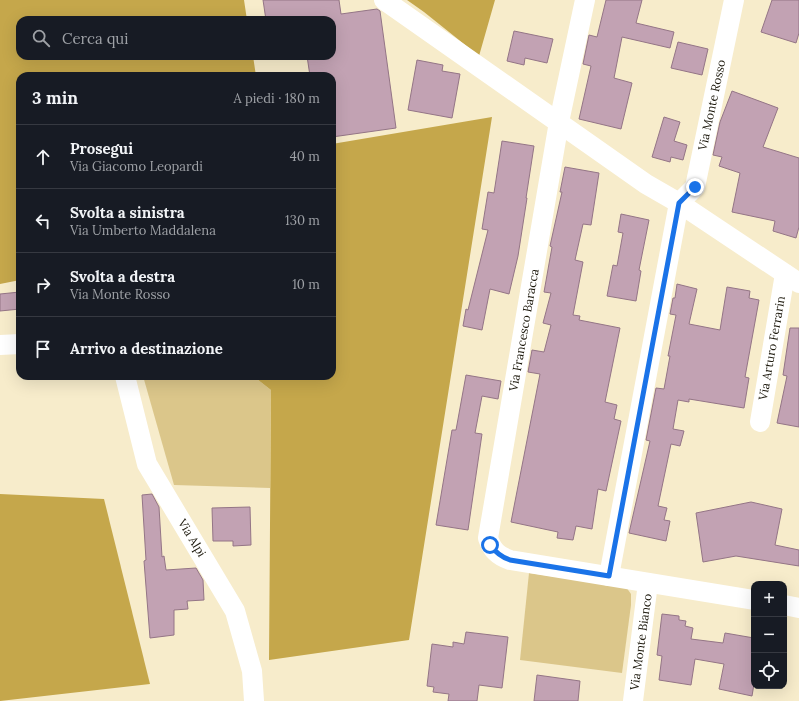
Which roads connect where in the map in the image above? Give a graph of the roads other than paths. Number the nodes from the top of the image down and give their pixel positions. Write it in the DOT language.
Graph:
graph roads {
  1 [pos="384,0"];
  2 [pos="585,0"];
  3 [pos="734,0"];
  4 [pos="559,122"];
  5 [pos="679,203"];
  6 [pos="792,278"];
  7 [pos="16,344"];
  8 [pos="0,345"];
  9 [pos="126,380"];
  10 [pos="760,422"];
  11 [pos="609,576"];
  12 [pos="648,583"];
  13 [pos="751,600"];
  14 [pos="787,606"];
  15 [pos="799,608"];
  16 [pos="254,701"];
  17 [pos="633,701"];
  1 -- 4 [label="street"];
  2 -- 4 [label="street"];
  3 -- 5 [label="street, Via Monte Rosso"];
  4 -- 5 [label="street"];
  4 -- 11 [label="street, Via Francesco Baracca"];
  5 -- 6 [label="street"];
  5 -- 11 [label="street"];
  6 -- 10 [label="street, Via Arturo Ferrarin"];
  7 -- 8 [label="street"];
  9 -- 16 [label="street, Via Alpi"];
  11 -- 12 [label="street"];
  12 -- 13 [label="street"];
  12 -- 17 [label="street, Via Monte Bianco"];
  14 -- 15 [label="street"];
}
